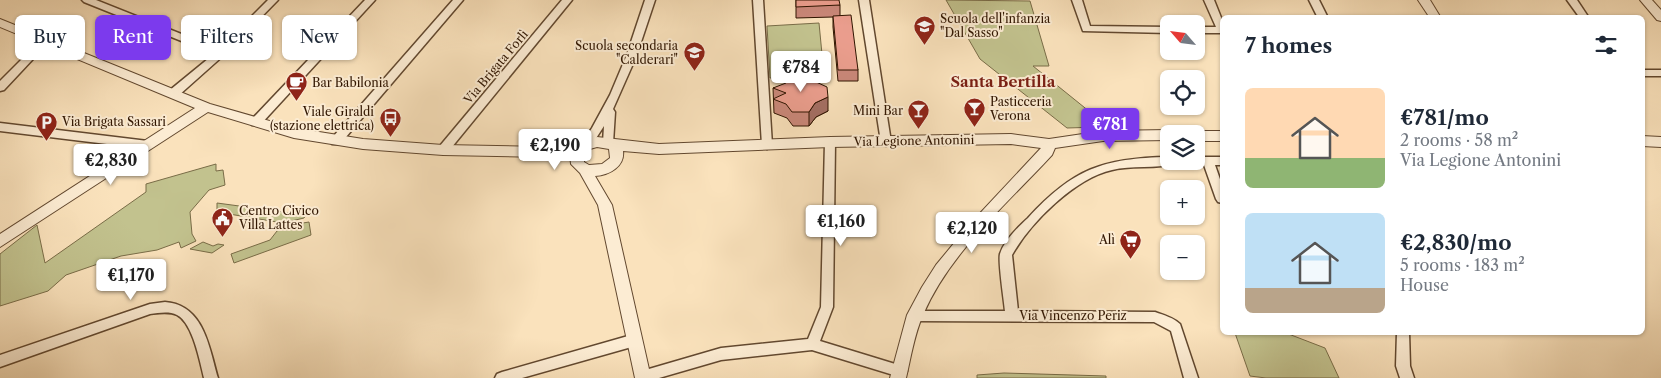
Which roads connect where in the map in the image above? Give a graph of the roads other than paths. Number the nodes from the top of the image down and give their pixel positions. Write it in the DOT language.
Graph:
graph roads {
  1 [pos="87,0"];
  2 [pos="273,0"];
  3 [pos="370,0"];
  4 [pos="458,0"];
  5 [pos="567,0"];
  6 [pos="650,0"];
  7 [pos="758,0"];
  8 [pos="864,0"];
  9 [pos="1077,0"];
  10 [pos="1209,0"];
  11 [pos="1314,0"];
  12 [pos="1424,0"];
  13 [pos="1572,0"];
  14 [pos="1646,0"];
  15 [pos="258,15"];
  16 [pos="1322,15"];
  17 [pos="1434,15"];
  18 [pos="1583,15"];
  19 [pos="1661,17"];
  20 [pos="0,23"];
  21 [pos="1220,25"];
  22 [pos="15,29"];
  23 [pos="1160,30"];
  24 [pos="1205,30"];
  25 [pos="1220,30"];
  26 [pos="181,37"];
  27 [pos="85,57"];
  28 [pos="26,60"];
  29 [pos="213,60"];
  30 [pos="1645,73"];
  31 [pos="1661,73"];
  32 [pos="0,87"];
  33 [pos="174,93"];
  34 [pos="206,107"];
  35 [pos="610,108"];
  36 [pos="256,122"];
  37 [pos="0,127"];
  38 [pos="1160,136"];
  39 [pos="1205,136"];
  40 [pos="1220,136"];
  41 [pos="336,141"];
  42 [pos="1645,141"];
  43 [pos="830,142"];
  44 [pos="886,142"];
  45 [pos="1661,142"];
  46 [pos="610,144"];
  47 [pos="767,144"];
  48 [pos="1049,144"];
  49 [pos="148,145"];
  50 [pos="583,147"];
  51 [pos="658,149"];
  52 [pos="444,150"];
  53 [pos="542,152"];
  54 [pos="1160,161"];
  55 [pos="1208,161"];
  56 [pos="1220,161"];
  57 [pos="613,163"];
  58 [pos="582,167"];
  59 [pos="1220,193"];
  60 [pos="603,199"];
  61 [pos="0,241"];
  62 [pos="915,316"];
  63 [pos="1012,316"];
  64 [pos="1403,335"];
  65 [pos="635,340"];
  66 [pos="812,344"];
  67 [pos="0,361"];
  68 [pos="899,375"];
  69 [pos="643,377"];
  70 [pos="211,378"];
  71 [pos="502,378"];
  72 [pos="1190,378"];
  73 [pos="1407,378"];
  1 -- 26 [label="street"];
  2 -- 15 [label="street"];
  3 -- 36 [label="street"];
  4 -- 41 [label="street"];
  5 -- 52 [label="street, Via Brigata Forlì"];
  6 -- 35 [label="street"];
  7 -- 47 [label="street"];
  8 -- 44 [label="street"];
  9 -- 23 [label="street"];
  10 -- 21 [label="street"];
  11 -- 16 [label="street"];
  12 -- 17 [label="street"];
  13 -- 18 [label="street"];
  14 -- 19 [label="street"];
  20 -- 22 [label="street"];
  24 -- 25 [label="street"];
  27 -- 33 [label="street"];
  28 -- 32 [label="street"];
  29 -- 33 [label="street"];
  30 -- 31 [label="street"];
  33 -- 34 [label="street"];
  34 -- 36 [label="street"];
  34 -- 49 [label="street"];
  35 -- 46 [label="street"];
  35 -- 50 [label="street"];
  36 -- 41 [label="street"];
  37 -- 49 [label="street"];
  38 -- 48 [label="street, Via Legione Antonini"];
  39 -- 40 [label="street"];
  41 -- 52 [label="street"];
  42 -- 45 [label="street"];
  43 -- 44 [label="street, Via Legione Antonini"];
  43 -- 47 [label="street, Via Legione Antonini"];
  43 -- 66 [label="street"];
  44 -- 48 [label="street, Via Legione Antonini"];
  46 -- 50 [label="street"];
  46 -- 51 [label="street, Via Legione Antonini"];
  46 -- 57 [label="street"];
  47 -- 51 [label="street, Via Legione Antonini"];
  48 -- 62 [label="street"];
  49 -- 61 [label="street"];
  50 -- 53 [label="street"];
  50 -- 58 [label="street"];
  51 -- 57 [label="street, Via Legione Antonini"];
  52 -- 53 [label="street"];
  53 -- 58 [label="street"];
  54 -- 63 [label="street"];
  55 -- 56 [label="street"];
  55 -- 59 [label="street"];
  57 -- 58 [label="street"];
  57 -- 60 [label="street"];
  58 -- 60 [label="street"];
  60 -- 65 [label="street"];
  62 -- 63 [label="street, Via Vincenzo Periz"];
  62 -- 68 [label="street"];
  63 -- 72 [label="street, Via Vincenzo Periz"];
  64 -- 73 [label="street"];
  65 -- 69 [label="street"];
  65 -- 71 [label="street"];
  66 -- 68 [label="street"];
  66 -- 69 [label="street"];
  67 -- 70 [label="street"];
}
